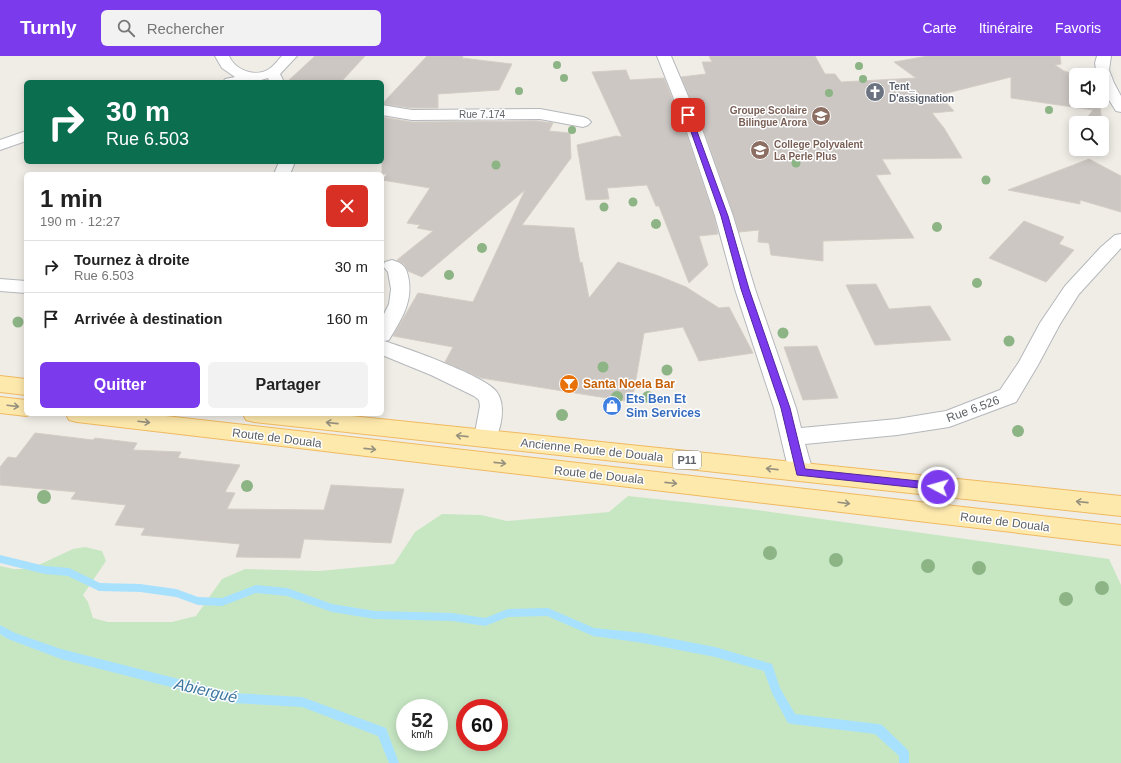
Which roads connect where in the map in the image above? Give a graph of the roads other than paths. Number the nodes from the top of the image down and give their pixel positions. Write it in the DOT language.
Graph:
graph roads {
  1 [pos="222,56"];
  2 [pos="290,56"];
  3 [pos="664,56"];
  4 [pos="1104,56"];
  5 [pos="231,78"];
  6 [pos="275,78"];
  7 [pos="1121,108"];
  8 [pos="384,110"];
  9 [pos="583,122"];
  10 [pos="24,137"];
  11 [pos="0,145"];
  12 [pos="1121,239"];
  13 [pos="392,266"];
  14 [pos="0,285"];
  15 [pos="24,287"];
  16 [pos="384,332"];
  17 [pos="384,349"];
  18 [pos="0,384"];
  19 [pos="24,387"];
  20 [pos="0,405"];
  21 [pos="24,408"];
  22 [pos="95,416"];
  23 [pos="273,416"];
  24 [pos="793,437"];
  25 [pos="485,438"];
  26 [pos="801,472"];
  27 [pos="1121,506"];
  28 [pos="1121,535"];
  1 -- 5 [label="street"];
  2 -- 6 [label="street"];
  3 -- 24 [label="street"];
  4 -- 7 [label="street"];
  5 -- 6 [label="street"];
  8 -- 9 [label="street, Rue 7.174"];
  10 -- 11 [label="street"];
  12 -- 24 [label="street, Rue 6.526"];
  13 -- 16 [label="street"];
  14 -- 15 [label="street"];
  17 -- 25 [label="street"];
  18 -- 19 [label="main road"];
  20 -- 21 [label="main road, one-way"];
  22 -- 28 [label="main road, Route de Douala / P11, one-way"];
  25 -- 23 [label="main road, Ancienne Route de Douala / P11, one-way"];
  24 -- 26 [label="street"];
  26 -- 25 [label="main road, Ancienne Route de Douala / P11, one-way"];
  27 -- 26 [label="main road, Ancienne Route de Douala / P11, one-way"];
}
